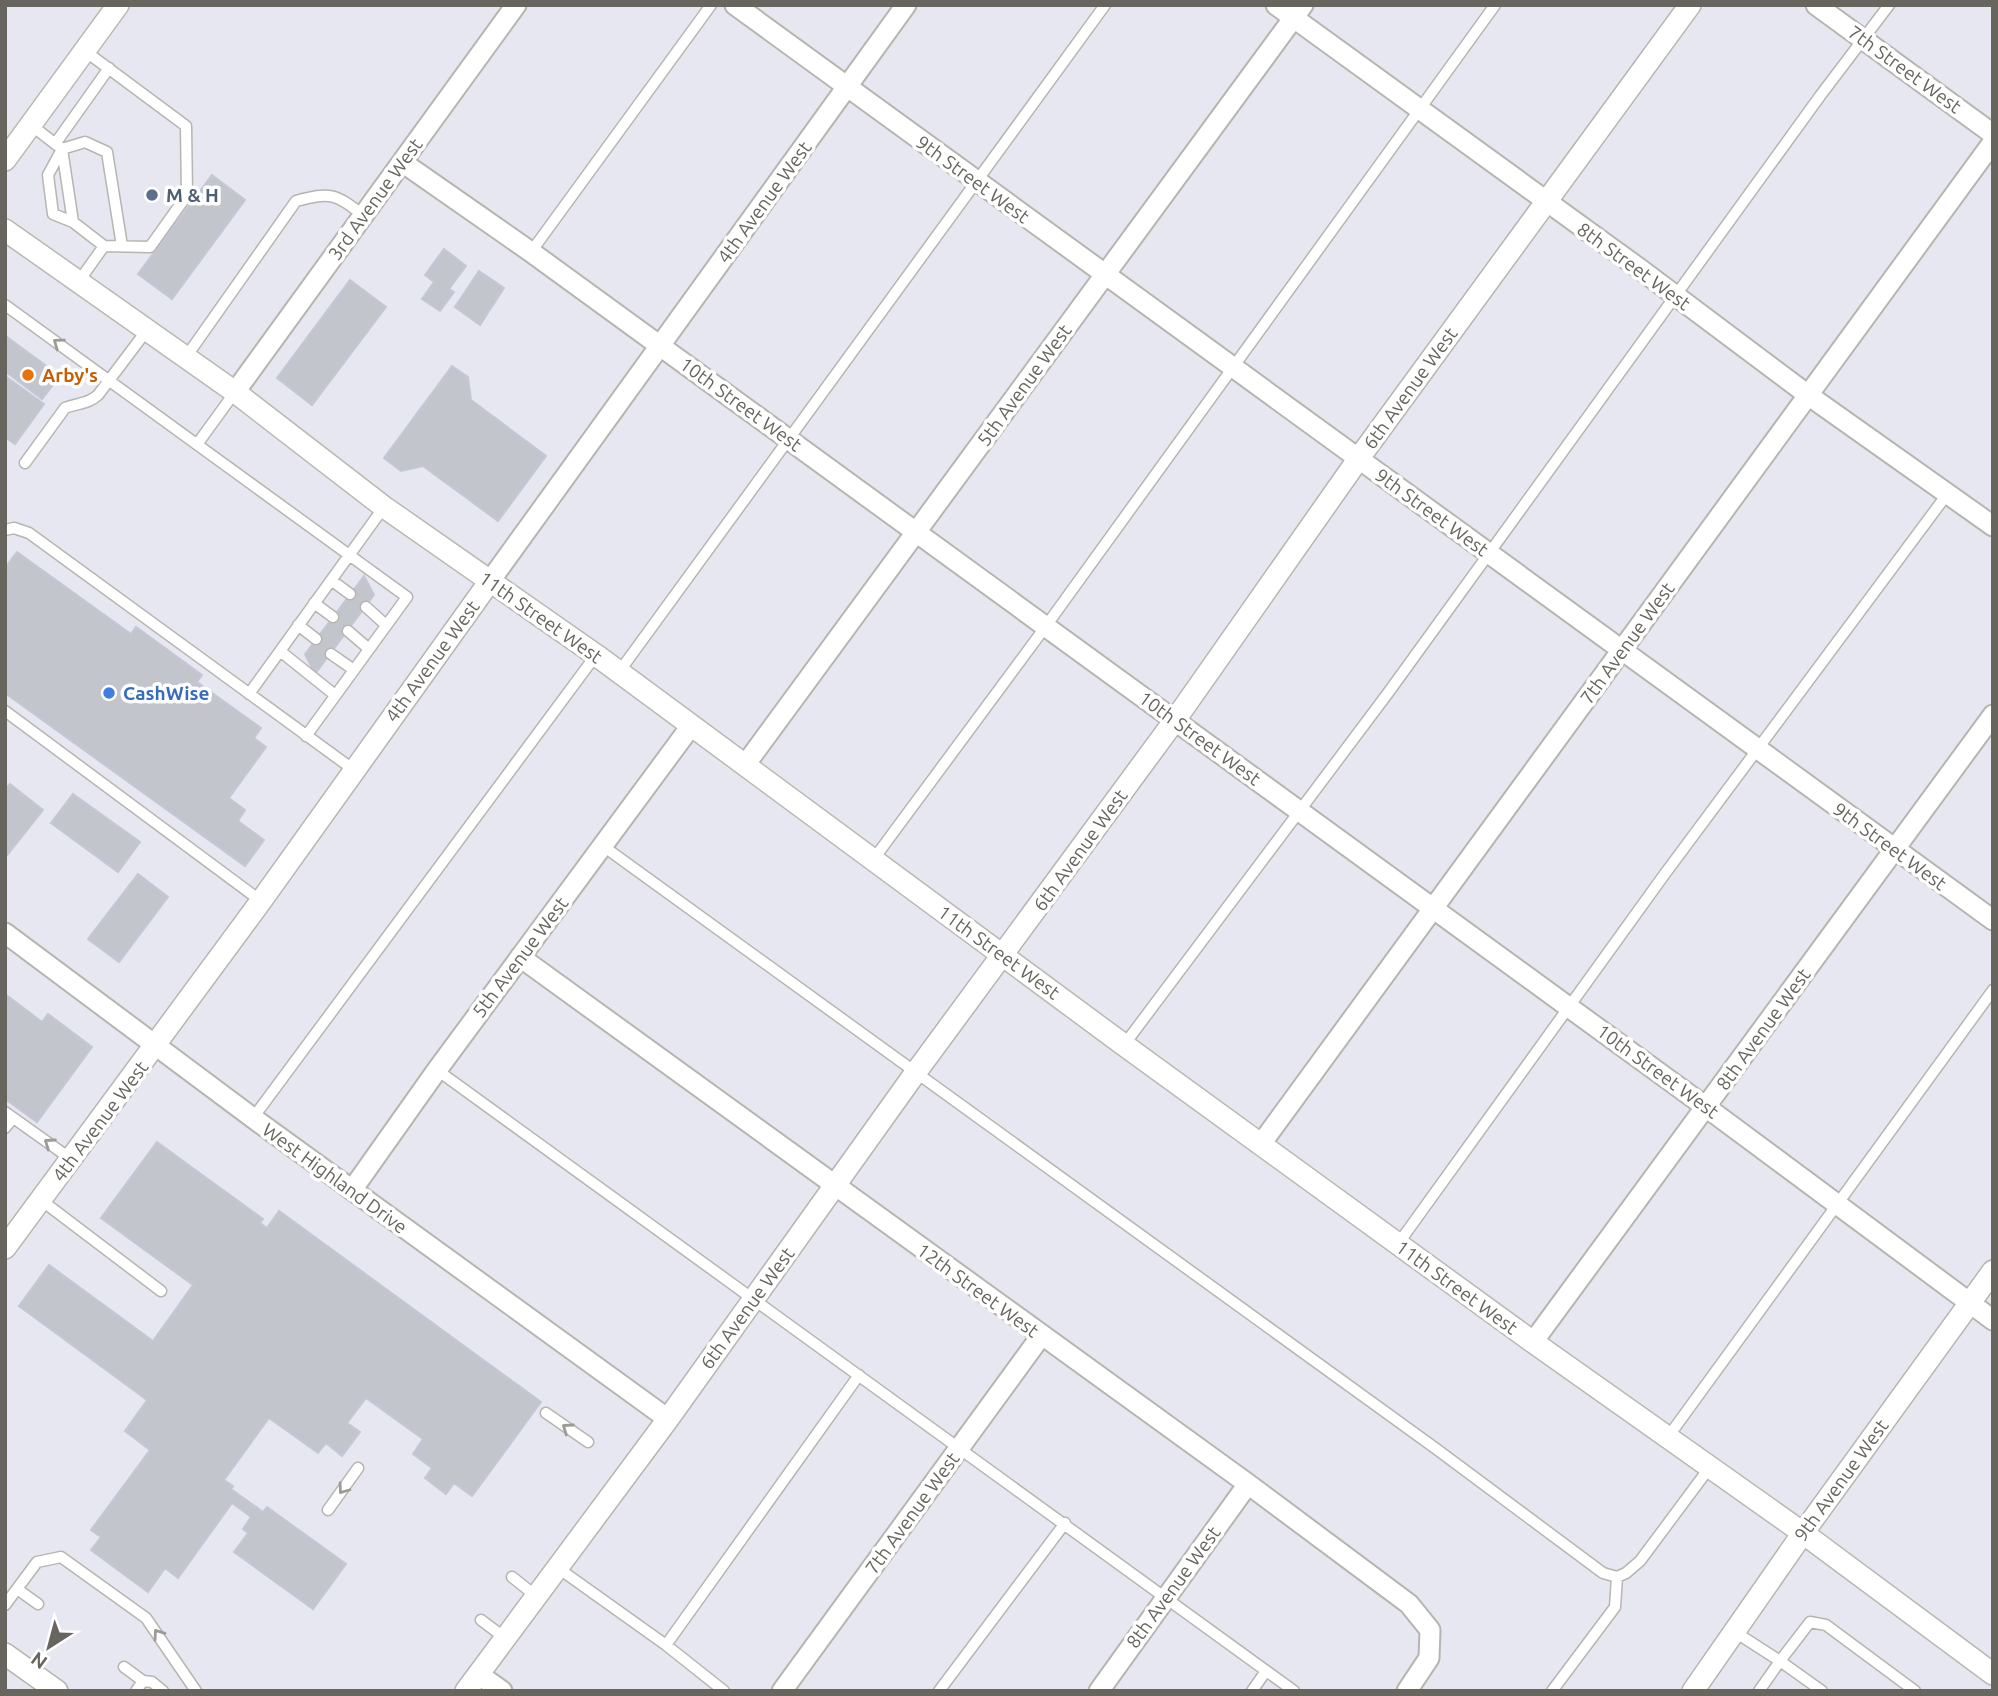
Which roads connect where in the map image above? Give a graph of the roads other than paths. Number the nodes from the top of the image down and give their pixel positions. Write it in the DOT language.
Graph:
graph roads {
  1 [pos="118,5"];
  2 [pos="516,5"];
  3 [pos="711,5"];
  4 [pos="736,5"];
  5 [pos="905,5"];
  6 [pos="1105,5"];
  7 [pos="1276,5"];
  8 [pos="1495,5"];
  9 [pos="1690,5"];
  10 [pos="1816,5"];
  11 [pos="1889,5"];
  12 [pos="1298,12"];
  13 [pos="1863,39"];
  14 [pos="84,51"];
  15 [pos="108,68"];
  16 [pos="847,87"];
  17 [pos="1419,109"];
  18 [pos="31,125"];
  19 [pos="1993,134"];
  20 [pos="1993,142"];
  21 [pos="58,146"];
  22 [pos="5,160"];
  23 [pos="402,162"];
  24 [pos="976,182"];
  25 [pos="1546,201"];
  26 [pos="363,215"];
  27 [pos="74,222"];
  28 [pos="5,230"];
  29 [pos="104,246"];
  30 [pos="122,246"];
  31 [pos="531,252"];
  32 [pos="1105,275"];
  33 [pos="79,282"];
  34 [pos="1676,296"];
  35 [pos="5,305"];
  36 [pos="147,330"];
  37 [pos="661,346"];
  38 [pos="185,357"];
  39 [pos="1232,367"];
  40 [pos="111,380"];
  41 [pos="235,392"];
  42 [pos="1808,395"];
  43 [pos="789,439"];
  44 [pos="198,443"];
  45 [pos="1359,458"];
  46 [pos="25,463"];
  47 [pos="1948,493"];
  48 [pos="384,507"];
  49 [pos="1993,526"];
  50 [pos="5,530"];
  51 [pos="916,532"];
  52 [pos="1489,553"];
  53 [pos="349,555"];
  54 [pos="331,580"];
  55 [pos="490,581"];
  56 [pos="350,594"];
  57 [pos="314,603"];
  58 [pos="366,607"];
  59 [pos="333,617"];
  60 [pos="298,625"];
  61 [pos="386,625"];
  62 [pos="1046,626"];
  63 [pos="348,631"];
  64 [pos="316,639"];
  65 [pos="369,649"];
  66 [pos="1622,650"];
  67 [pos="279,651"];
  68 [pos="331,654"];
  69 [pos="596,655"];
  70 [pos="354,670"];
  71 [pos="619,672"];
  72 [pos="249,694"];
  73 [pos="335,695"];
  74 [pos="9,714"];
  75 [pos="1993,716"];
  76 [pos="1175,720"];
  77 [pos="691,726"];
  78 [pos="5,728"];
  79 [pos="306,736"];
  80 [pos="1758,749"];
  81 [pos="745,765"];
  82 [pos="354,770"];
  83 [pos="1300,811"];
  84 [pos="603,846"];
  85 [pos="1895,850"];
  86 [pos="873,861"];
  87 [pos="261,901"];
  88 [pos="1434,908"];
  89 [pos="1993,920"];
  90 [pos="5,933"];
  91 [pos="1003,955"];
  92 [pos="520,957"];
  93 [pos="1993,990"];
  94 [pos="1570,1007"];
  95 [pos="1124,1045"];
  96 [pos="156,1046"];
  97 [pos="437,1070"];
  98 [pos="916,1072"];
  99 [pos="1706,1107"];
  100 [pos="9,1115"];
  101 [pos="253,1118"];
  102 [pos="5,1128"];
  103 [pos="1261,1144"];
  104 [pos="71,1159"];
  105 [pos="835,1186"];
  106 [pos="352,1190"];
  107 [pos="41,1200"];
  108 [pos="1838,1204"];
  109 [pos="1398,1244"];
  110 [pos="5,1248"];
  111 [pos="1993,1270"];
  112 [pos="161,1291"];
  113 [pos="754,1299"];
  114 [pos="1969,1302"];
  115 [pos="1993,1320"];
  116 [pos="1041,1336"];
  117 [pos="1533,1342"];
  118 [pos="859,1375"];
  119 [pos="546,1413"];
  120 [pos="668,1419"];
  121 [pos="1668,1437"];
  122 [pos="588,1442"];
  123 [pos="960,1448"];
  124 [pos="1710,1467"];
  125 [pos="358,1468"];
  126 [pos="1248,1484"];
  127 [pos="328,1510"];
  128 [pos="1065,1523"];
  129 [pos="1802,1533"];
  130 [pos="558,1568"];
  131 [pos="512,1577"];
  132 [pos="1617,1577"];
  133 [pos="17,1589"];
  134 [pos="537,1596"];
  135 [pos="1165,1597"];
  136 [pos="38,1604"];
  137 [pos="5,1605"];
  138 [pos="481,1620"];
  139 [pos="1735,1632"];
  140 [pos="505,1638"];
  141 [pos="666,1644"];
  142 [pos="5,1654"];
  143 [pos="1780,1661"];
  144 [pos="124,1667"];
  145 [pos="1266,1671"];
  146 [pos="1993,1674"];
  147 [pos="143,1681"];
  148 [pos="472,1682"];
  149 [pos="57,1691"];
  150 [pos="136,1691"];
  151 [pos="163,1691"];
  152 [pos="196,1691"];
  153 [pos="502,1691"];
  154 [pos="724,1691"];
  155 [pos="782,1691"];
  156 [pos="939,1691"];
  157 [pos="1098,1691"];
  158 [pos="1252,1691"];
  159 [pos="1294,1691"];
  160 [pos="1407,1691"];
  161 [pos="1552,1691"];
  162 [pos="1693,1691"];
  163 [pos="1759,1691"];
  164 [pos="1822,1691"];
  165 [pos="1915,1691"];
  1 -- 14 [label="street"];
  2 -- 23 [label="street, 3rd Avenue West"];
  3 -- 31 [label="lane"];
  4 -- 16 [label="street, 9th Street West"];
  5 -- 16 [label="street, 4th Avenue West"];
  6 -- 24 [label="lane"];
  7 -- 12 [label="street, 8th Street West"];
  8 -- 17 [label="lane"];
  9 -- 25 [label="street, 6th Avenue West"];
  10 -- 13 [label="street, 7th Street West"];
  11 -- 13 [label="lane"];
  12 -- 17 [label="street, 8th Street West"];
  12 -- 32 [label="street, 5th Avenue West"];
  13 -- 19 [label="street, 7th Street West"];
  13 -- 34 [label="lane"];
  14 -- 15 [label="lane"];
  14 -- 18 [label="street"];
  15 -- 21 [label="lane"];
  15 -- 30 [label="lane"];
  16 -- 24 [label="street, 9th Street West"];
  16 -- 37 [label="street, 4th Avenue West"];
  17 -- 25 [label="street, 8th Street West"];
  17 -- 39 [label="lane"];
  18 -- 21 [label="lane"];
  18 -- 22 [label="street"];
  20 -- 42 [label="street, 7th Avenue West"];
  21 -- 27 [label="lane"];
  21 -- 27 [label="lane"];
  21 -- 30 [label="lane"];
  23 -- 26 [label="street, 3rd Avenue West"];
  23 -- 31 [label="street, 10th Street West"];
  24 -- 32 [label="street, 9th Street West"];
  24 -- 43 [label="lane"];
  25 -- 34 [label="street, 8th Street West"];
  25 -- 45 [label="street, 6th Avenue West"];
  26 -- 38 [label="lane"];
  26 -- 41 [label="street, 3rd Avenue West"];
  27 -- 29 [label="lane"];
  28 -- 33 [label="street, 11th Street West"];
  29 -- 30 [label="lane"];
  29 -- 33 [label="lane"];
  31 -- 37 [label="street, 10th Street West"];
  32 -- 39 [label="street, 9th Street West"];
  32 -- 51 [label="street, 5th Avenue West"];
  33 -- 36 [label="street, 11th Street West"];
  34 -- 42 [label="street, 8th Street West"];
  34 -- 52 [label="lane"];
  40 -- 35 [label="lane, one-way"];
  36 -- 38 [label="street, 11th Street West"];
  36 -- 40 [label="lane"];
  37 -- 43 [label="street, 10th Street West"];
  37 -- 55 [label="street, 4th Avenue West"];
  38 -- 41 [label="street, 11th Street West"];
  39 -- 45 [label="street, 9th Street West"];
  39 -- 62 [label="lane"];
  40 -- 44 [label="lane"];
  40 -- 46 [label="lane"];
  41 -- 44 [label="lane"];
  41 -- 48 [label="street, 11th Street West"];
  42 -- 47 [label="street, 8th Street West"];
  42 -- 66 [label="street, 7th Avenue West"];
  43 -- 51 [label="street, 10th Street West"];
  43 -- 71 [label="lane"];
  44 -- 53 [label="lane"];
  45 -- 52 [label="street, 9th Street West"];
  45 -- 76 [label="street, 6th Avenue West"];
  47 -- 49 [label="street, 8th Street West"];
  47 -- 80 [label="lane"];
  48 -- 53 [label="lane"];
  48 -- 55 [label="street, 11th Street West"];
  50 -- 72 [label="lane"];
  51 -- 62 [label="street, 10th Street West"];
  51 -- 81 [label="street, 5th Avenue West"];
  52 -- 66 [label="street, 9th Street West"];
  52 -- 83 [label="lane"];
  53 -- 54 [label="lane"];
  53 -- 61 [label="lane"];
  54 -- 56 [label="lane"];
  54 -- 57 [label="lane"];
  55 -- 69 [label="street, 11th Street West"];
  55 -- 82 [label="street, 4th Avenue West"];
  57 -- 59 [label="lane"];
  57 -- 60 [label="lane"];
  58 -- 61 [label="lane"];
  60 -- 64 [label="lane"];
  60 -- 67 [label="lane"];
  61 -- 65 [label="lane"];
  62 -- 76 [label="street, 10th Street West"];
  62 -- 86 [label="lane"];
  63 -- 65 [label="lane"];
  65 -- 70 [label="lane"];
  66 -- 80 [label="street, 9th Street West"];
  66 -- 88 [label="street, 7th Avenue West"];
  67 -- 72 [label="lane"];
  67 -- 73 [label="lane"];
  68 -- 70 [label="lane"];
  69 -- 71 [label="street, 11th Street West"];
  69 -- 101 [label="lane"];
  70 -- 73 [label="lane"];
  71 -- 77 [label="street, 11th Street West"];
  72 -- 79 [label="lane"];
  73 -- 79 [label="lane"];
  74 -- 78 [label="lane"];
  74 -- 87 [label="lane"];
  75 -- 85 [label="street, 8th Avenue West"];
  76 -- 83 [label="street, 10th Street West"];
  76 -- 91 [label="street, 6th Avenue West"];
  77 -- 81 [label="street, 11th Street West"];
  77 -- 84 [label="street, 5th Avenue West"];
  79 -- 82 [label="lane"];
  80 -- 85 [label="street, 9th Street West"];
  80 -- 94 [label="lane"];
  81 -- 86 [label="street, 11th Street West"];
  82 -- 87 [label="street, 4th Avenue West"];
  83 -- 88 [label="street, 10th Street West"];
  83 -- 95 [label="lane"];
  84 -- 92 [label="street, 5th Avenue West"];
  84 -- 98 [label="lane"];
  85 -- 89 [label="street, 9th Street West"];
  85 -- 99 [label="street, 8th Avenue West"];
  86 -- 91 [label="street, 11th Street West"];
  87 -- 96 [label="street, 4th Avenue West"];
  88 -- 94 [label="street, 10th Street West"];
  88 -- 103 [label="street, 7th Avenue West"];
  90 -- 96 [label="street, West Highland Drive"];
  91 -- 95 [label="street, 11th Street West"];
  91 -- 98 [label="street, 6th Avenue West"];
  92 -- 97 [label="street, 5th Avenue West"];
  92 -- 105 [label="street, 12th Street West"];
  93 -- 108 [label="lane"];
  94 -- 99 [label="street, 10th Street West"];
  94 -- 109 [label="lane"];
  95 -- 103 [label="street, 11th Street West"];
  96 -- 101 [label="street, West Highland Drive"];
  96 -- 104 [label="street, 4th Avenue West"];
  97 -- 106 [label="street, 5th Avenue West"];
  97 -- 113 [label="lane"];
  98 -- 105 [label="street, 6th Avenue West"];
  98 -- 132 [label="lane"];
  99 -- 108 [label="street, 10th Street West"];
  99 -- 117 [label="street, 8th Avenue West"];
  100 -- 102 [label="lane"];
  104 -- 100 [label="lane, one-way"];
  101 -- 106 [label="street, West Highland Drive"];
  103 -- 109 [label="street, 11th Street West"];
  104 -- 107 [label="street, 4th Avenue West"];
  105 -- 113 [label="street, 6th Avenue West"];
  105 -- 116 [label="street, 12th Street West"];
  106 -- 120 [label="street, West Highland Drive"];
  107 -- 110 [label="street, 4th Avenue West"];
  107 -- 112 [label="lane"];
  108 -- 114 [label="street, 10th Street West"];
  108 -- 121 [label="lane"];
  109 -- 117 [label="street, 11th Street West"];
  111 -- 114 [label="street, 9th Avenue West"];
  113 -- 118 [label="lane"];
  113 -- 120 [label="street, 6th Avenue West"];
  114 -- 115 [label="street, 10th Street West"];
  114 -- 129 [label="street, 9th Avenue West"];
  116 -- 123 [label="street, 7th Avenue West"];
  116 -- 126 [label="street, 12th Street West"];
  117 -- 121 [label="street, 11th Street West"];
  118 -- 123 [label="lane"];
  118 -- 141 [label="lane"];
  122 -- 119 [label="lane, one-way"];
  120 -- 130 [label="street, 6th Avenue West"];
  121 -- 124 [label="street, 11th Street West"];
  123 -- 128 [label="lane"];
  123 -- 155 [label="street, 7th Avenue West"];
  124 -- 129 [label="street, 11th Street West"];
  124 -- 132 [label="lane"];
  125 -- 127 [label="lane, one-way"];
  126 -- 135 [label="street, 8th Avenue West"];
  126 -- 160 [label="street, 12th Street West"];
  128 -- 135 [label="lane"];
  128 -- 156 [label="lane"];
  129 -- 139 [label="street, 9th Avenue West"];
  129 -- 146 [label="street, 11th Street West"];
  130 -- 134 [label="street, 6th Avenue West"];
  130 -- 141 [label="lane"];
  131 -- 134 [label="lane"];
  132 -- 161 [label="lane"];
  133 -- 136 [label="lane"];
  133 -- 137 [label="lane"];
  152 -- 133 [label="lane, one-way"];
  134 -- 140 [label="street, 6th Avenue West"];
  135 -- 145 [label="lane"];
  135 -- 157 [label="street, 8th Avenue West"];
  138 -- 140 [label="lane"];
  139 -- 143 [label="lane"];
  139 -- 162 [label="street, 9th Avenue West"];
  140 -- 148 [label="street, 6th Avenue West"];
  141 -- 154 [label="lane"];
  142 -- 149 [label="street"];
  143 -- 163 [label="lane"];
  143 -- 164 [label="lane"];
  143 -- 165 [label="lane"];
  144 -- 147 [label="lane"];
  145 -- 158 [label="lane"];
  145 -- 159 [label="lane"];
  147 -- 150 [label="lane"];
  147 -- 151 [label="lane"];
  148 -- 153 [label="street"];
}
